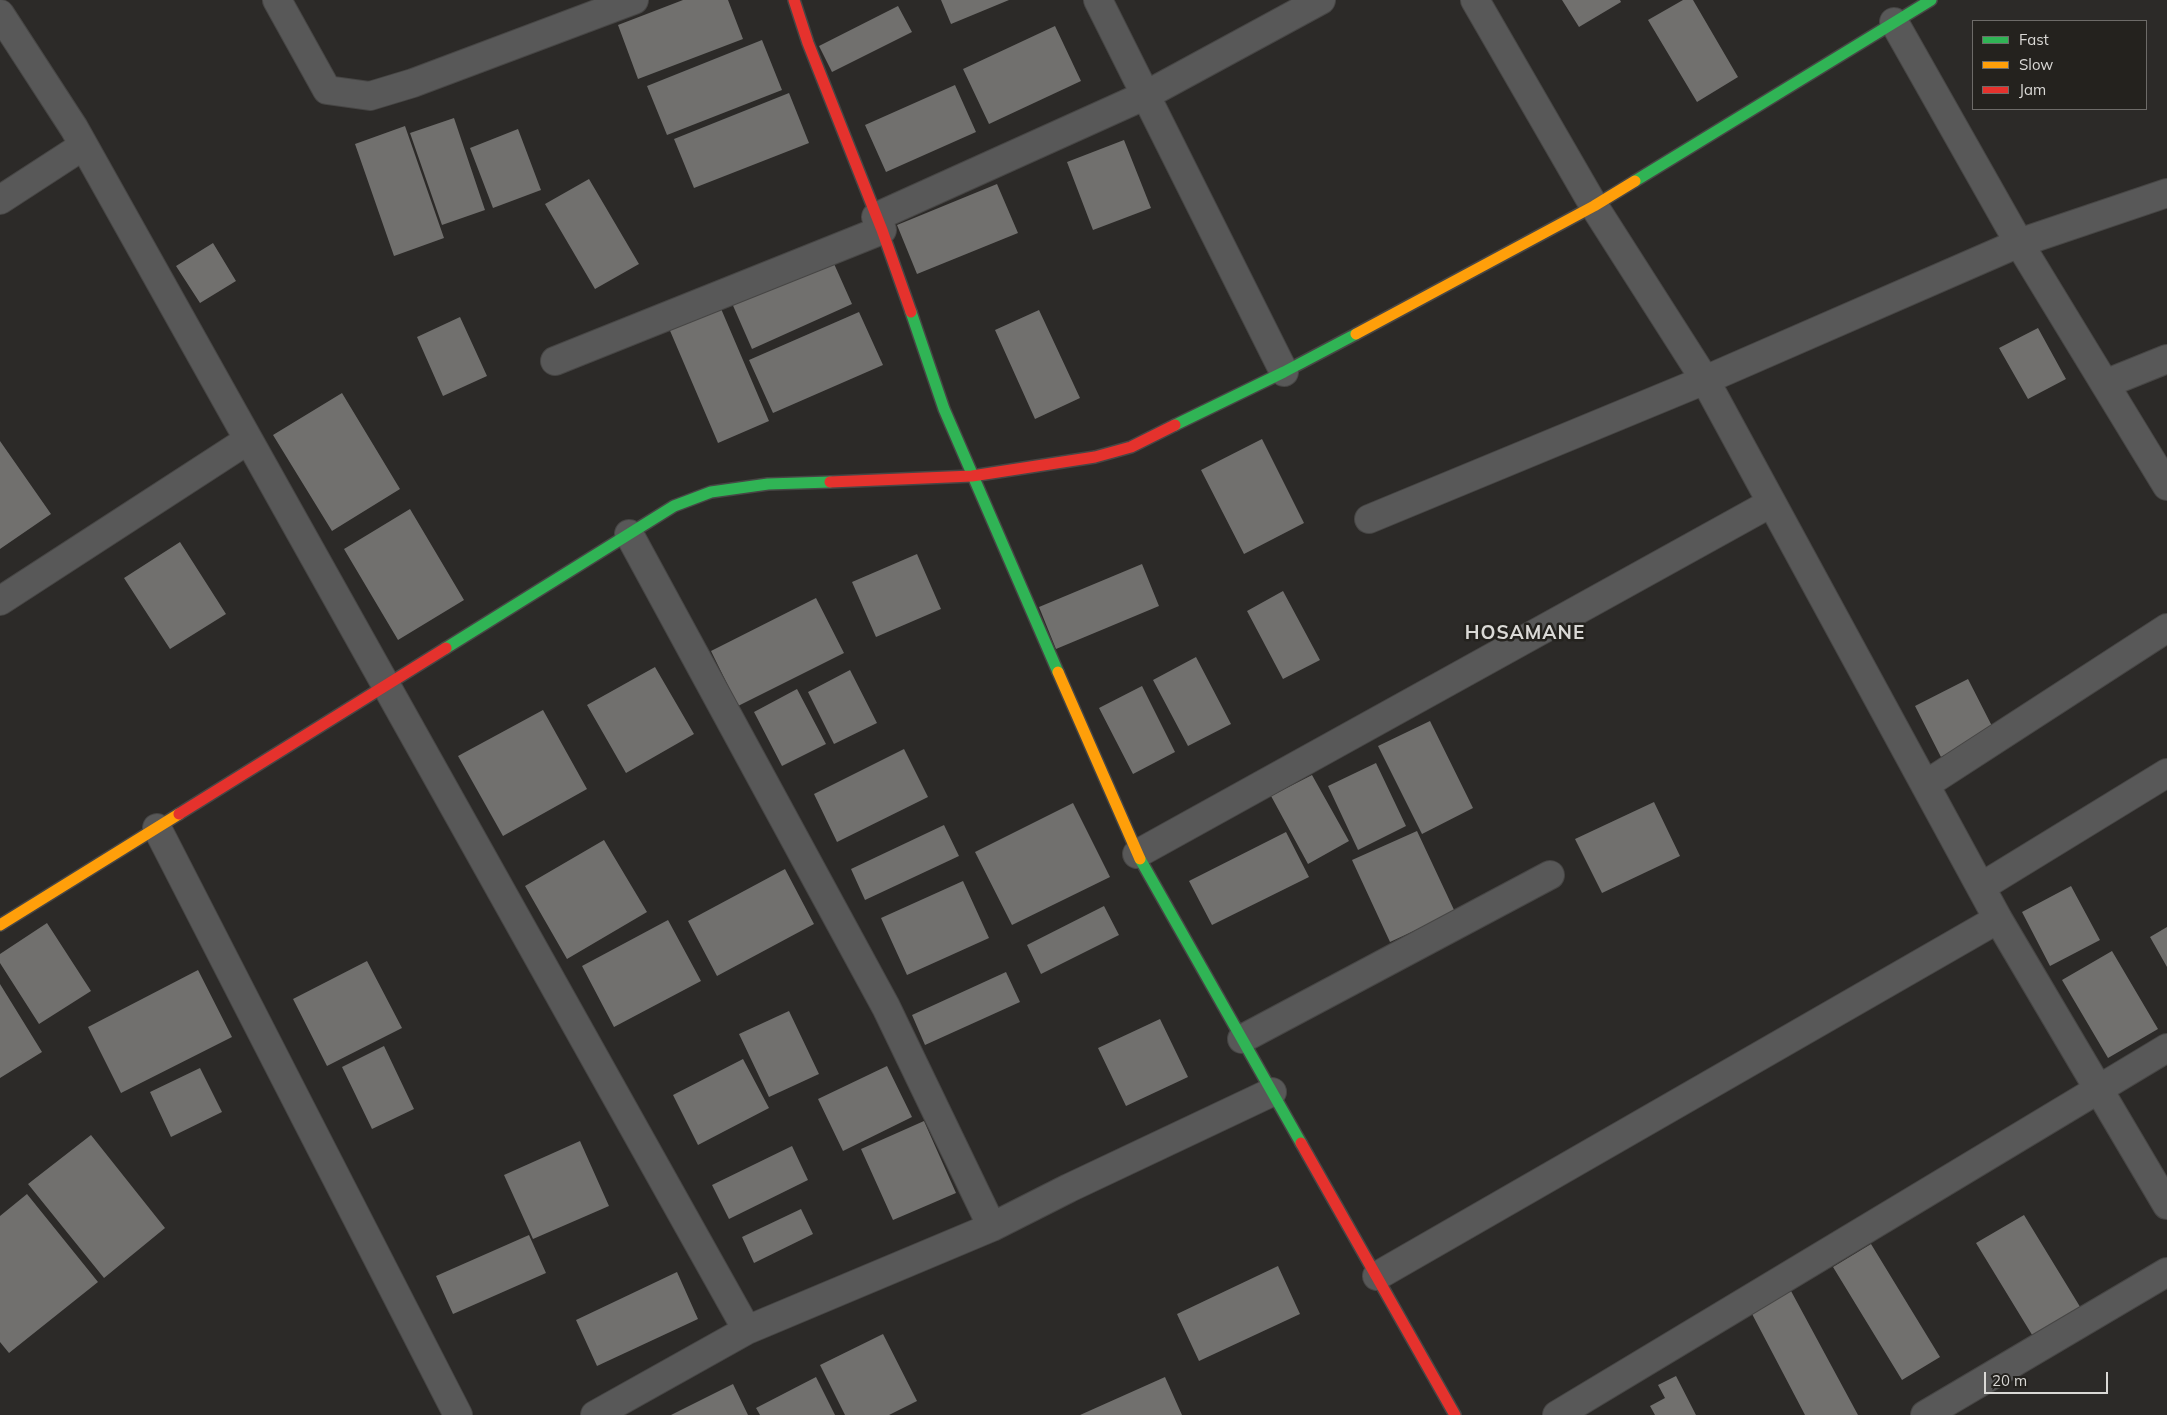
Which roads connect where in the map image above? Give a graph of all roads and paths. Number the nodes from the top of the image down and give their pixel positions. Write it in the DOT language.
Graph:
graph roads {
  1 [pos="277,0"];
  2 [pos="634,0"];
  3 [pos="794,0"];
  4 [pos="1098,0"];
  5 [pos="1321,0"];
  6 [pos="1474,0"];
  7 [pos="1931,0"];
  8 [pos="0,14"];
  9 [pos="1894,22"];
  10 [pos="1146,95"];
  11 [pos="83,146"];
  12 [pos="2167,193"];
  13 [pos="0,200"];
  14 [pos="1594,206"];
  15 [pos="879,224"];
  16 [pos="2019,242"];
  17 [pos="2167,359"];
  18 [pos="555,361"];
  19 [pos="1284,372"];
  20 [pos="1705,380"];
  21 [pos="2105,384"];
  22 [pos="248,440"];
  23 [pos="972,476"];
  24 [pos="2167,486"];
  25 [pos="1771,503"];
  26 [pos="1369,519"];
  27 [pos="629,534"];
  28 [pos="0,601"];
  29 [pos="2167,628"];
  30 [pos="386,686"];
  31 [pos="2167,773"];
  32 [pos="1925,785"];
  33 [pos="157,828"];
  34 [pos="1137,854"];
  35 [pos="1550,875"];
  36 [pos="1981,888"];
  37 [pos="1998,919"];
  38 [pos="0,926"];
  39 [pos="1242,1039"];
  40 [pos="2167,1048"];
  41 [pos="2099,1090"];
  42 [pos="1272,1092"];
  43 [pos="2167,1205"];
  44 [pos="992,1227"];
  45 [pos="2167,1272"];
  46 [pos="1376,1276"];
  47 [pos="747,1330"];
  48 [pos="458,1415"];
  49 [pos="596,1415"];
  50 [pos="1455,1415"];
  51 [pos="1557,1415"];
  52 [pos="1924,1415"];
  1 -- 2 [label="street"];
  3 -- 15 [label="street"];
  4 -- 10 [label="street"];
  5 -- 10 [label="street"];
  6 -- 14 [label="street"];
  7 -- 9 [label="street"];
  8 -- 11 [label="street"];
  9 -- 14 [label="street"];
  9 -- 16 [label="street"];
  10 -- 15 [label="street"];
  10 -- 19 [label="street"];
  11 -- 13 [label="street"];
  11 -- 22 [label="street"];
  12 -- 16 [label="street"];
  14 -- 19 [label="street"];
  14 -- 20 [label="street"];
  15 -- 18 [label="street"];
  15 -- 23 [label="street"];
  16 -- 20 [label="street"];
  16 -- 21 [label="street"];
  17 -- 21 [label="street"];
  19 -- 23 [label="street"];
  20 -- 25 [label="street"];
  20 -- 26 [label="street"];
  21 -- 24 [label="street"];
  22 -- 28 [label="street"];
  22 -- 30 [label="street"];
  23 -- 27 [label="street"];
  23 -- 34 [label="street"];
  25 -- 32 [label="street"];
  25 -- 34 [label="street"];
  27 -- 30 [label="street"];
  27 -- 44 [label="street"];
  29 -- 32 [label="street"];
  30 -- 33 [label="street"];
  30 -- 47 [label="street"];
  31 -- 36 [label="street"];
  32 -- 36 [label="street"];
  33 -- 38 [label="street"];
  33 -- 48 [label="street"];
  34 -- 39 [label="street"];
  35 -- 39 [label="street"];
  36 -- 37 [label="street"];
  37 -- 41 [label="street"];
  37 -- 46 [label="street"];
  39 -- 42 [label="street"];
  40 -- 41 [label="street"];
  41 -- 43 [label="street"];
  41 -- 51 [label="street"];
  42 -- 44 [label="street"];
  42 -- 46 [label="street"];
  44 -- 47 [label="street"];
  45 -- 52 [label="street"];
  46 -- 50 [label="street"];
  47 -- 49 [label="street"];
}
